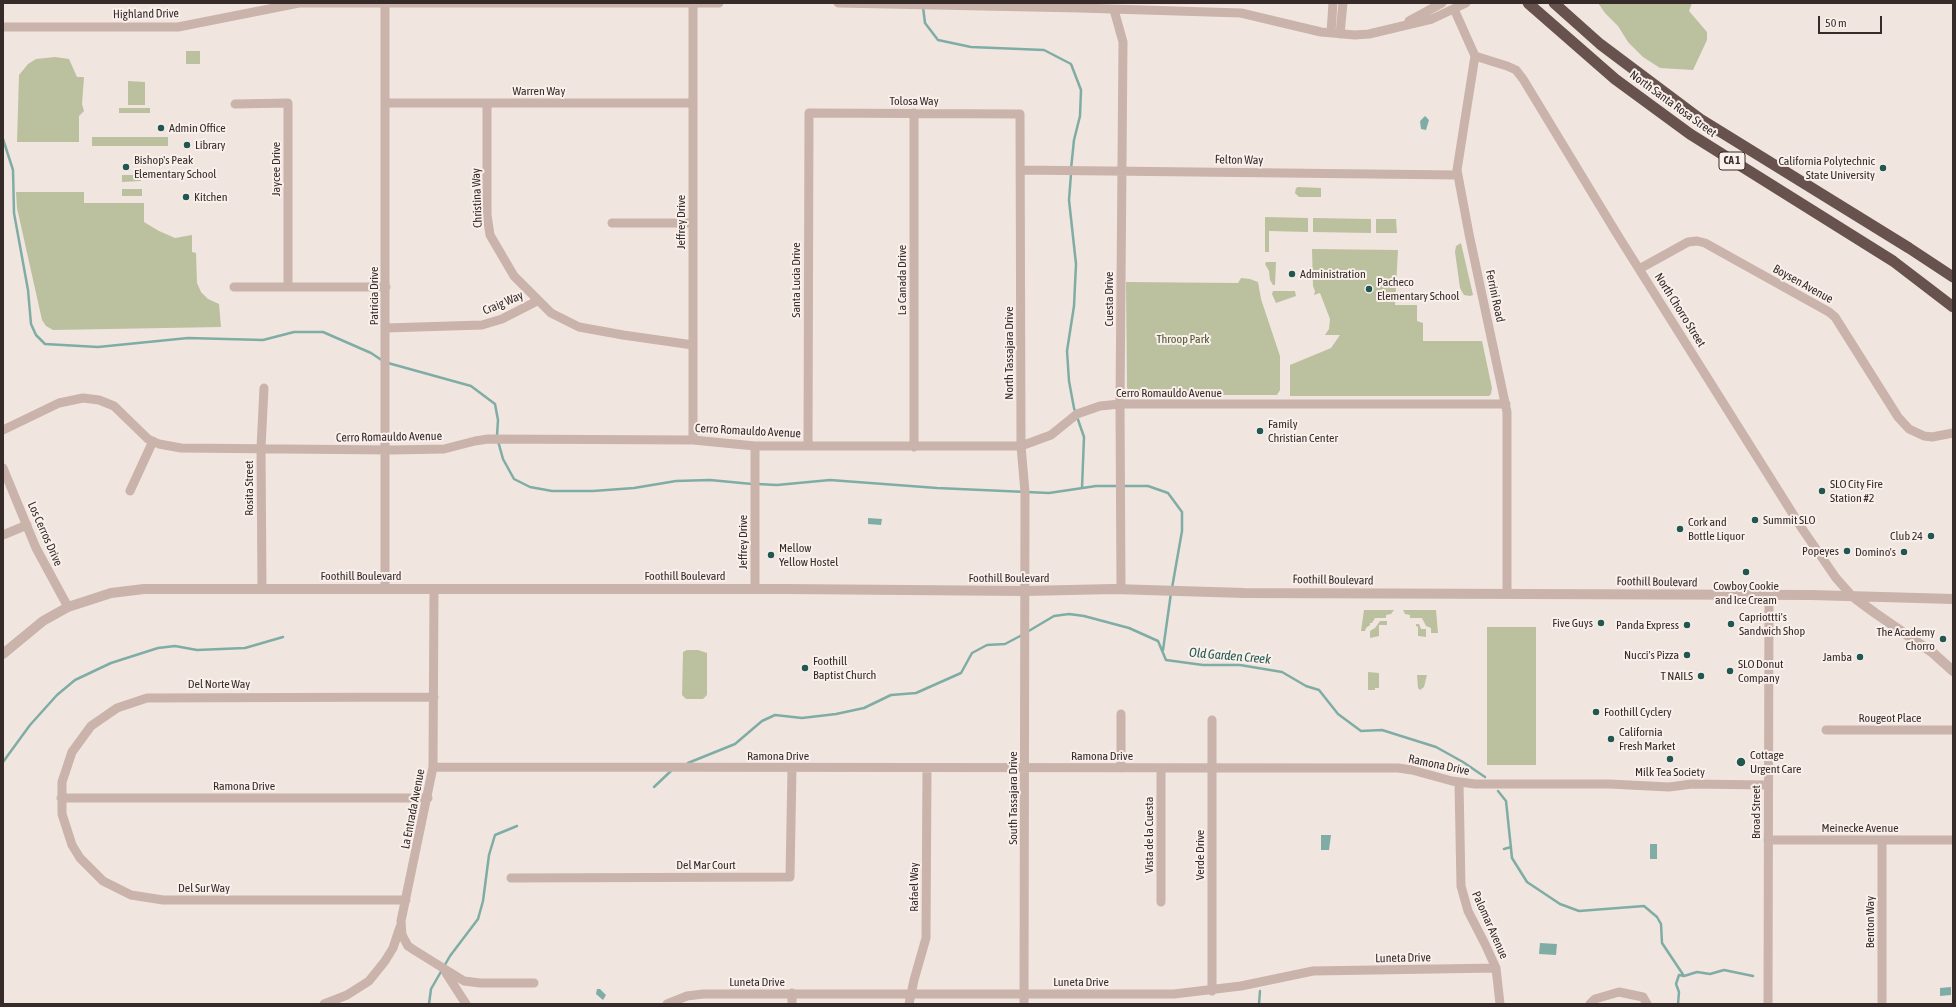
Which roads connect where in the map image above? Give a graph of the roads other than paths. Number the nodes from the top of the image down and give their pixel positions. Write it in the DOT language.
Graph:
graph roads {
  1 [pos="385,3"];
  2 [pos="693,3"];
  3 [pos="719,3"];
  4 [pos="838,3"];
  5 [pos="859,3"];
  6 [pos="1333,3"];
  7 [pos="1343,3"];
  8 [pos="1442,3"];
  9 [pos="1466,3"];
  10 [pos="1528,3"];
  11 [pos="1554,3"];
  12 [pos="979,4"];
  13 [pos="1080,5"];
  14 [pos="1454,9"];
  15 [pos="1114,10"];
  16 [pos="3,27"];
  17 [pos="1397,28"];
  18 [pos="1336,34"];
  19 [pos="1475,56"];
  20 [pos="386,103"];
  21 [pos="488,103"];
  22 [pos="693,103"];
  23 [pos="235,104"];
  24 [pos="808,113"];
  25 [pos="914,113"];
  26 [pos="1020,114"];
  27 [pos="1020,170"];
  28 [pos="1122,170"];
  29 [pos="1458,175"];
  30 [pos="612,223"];
  31 [pos="693,223"];
  32 [pos="1641,268"];
  33 [pos="1953,277"];
  34 [pos="234,287"];
  35 [pos="288,288"];
  36 [pos="386,288"];
  37 [pos="537,301"];
  38 [pos="1953,306"];
  39 [pos="386,328"];
  40 [pos="693,344"];
  41 [pos="264,388"];
  42 [pos="1120,404"];
  43 [pos="1506,404"];
  44 [pos="3,430"];
  45 [pos="1953,433"];
  46 [pos="693,440"];
  47 [pos="153,441"];
  48 [pos="755,446"];
  49 [pos="808,446"];
  50 [pos="1021,446"];
  51 [pos="914,447"];
  52 [pos="261,448"];
  53 [pos="386,450"];
  54 [pos="3,468"];
  55 [pos="130,491"];
  56 [pos="27,525"];
  57 [pos="3,535"];
  58 [pos="262,589"];
  59 [pos="385,589"];
  60 [pos="434,589"];
  61 [pos="1121,589"];
  62 [pos="755,590"];
  63 [pos="1024,592"];
  64 [pos="1507,593"];
  65 [pos="1768,595"];
  66 [pos="1852,596"];
  67 [pos="1953,599"];
  68 [pos="68,607"];
  69 [pos="3,654"];
  70 [pos="1953,671"];
  71 [pos="434,697"];
  72 [pos="1121,714"];
  73 [pos="1212,720"];
  74 [pos="1826,730"];
  75 [pos="1953,730"];
  76 [pos="433,767"];
  77 [pos="792,768"];
  78 [pos="927,768"];
  79 [pos="1025,768"];
  80 [pos="1121,768"];
  81 [pos="1161,768"];
  82 [pos="1212,768"];
  83 [pos="1459,783"];
  84 [pos="1768,785"];
  85 [pos="61,798"];
  86 [pos="428,798"];
  87 [pos="1768,840"];
  88 [pos="1882,840"];
  89 [pos="1953,840"];
  90 [pos="511,878"];
  91 [pos="406,900"];
  92 [pos="1161,902"];
  93 [pos="401,921"];
  94 [pos="1496,968"];
  95 [pos="444,969"];
  96 [pos="534,983"];
  97 [pos="1212,991"];
  98 [pos="792,994"];
  99 [pos="910,994"];
  100 [pos="1024,994"];
  101 [pos="324,1004"];
  102 [pos="466,1004"];
  103 [pos="667,1004"];
  104 [pos="792,1004"];
  105 [pos="909,1004"];
  106 [pos="1024,1004"];
  107 [pos="1500,1004"];
  108 [pos="1590,1004"];
  109 [pos="1647,1004"];
  110 [pos="1768,1004"];
  111 [pos="1882,1004"];
  1 -- 2 [label="street, Highland Drive"];
  1 -- 16 [label="street, Highland Drive"];
  1 -- 20 [label="street, Patricia Drive"];
  2 -- 3 [label="street, Highland Drive"];
  2 -- 22 [label="street, Jeffrey Drive"];
  4 -- 5 [label="street"];
  5 -- 12 [label="street"];
  6 -- 18 [label="street"];
  7 -- 18 [label="street"];
  8 -- 17 [label="street"];
  9 -- 14 [label="street"];
  10 -- 38 [label="highway, North Santa Rosa Street / CA 1"];
  11 -- 33 [label="highway, North Santa Rosa Street / CA 1"];
  12 -- 13 [label="street"];
  13 -- 15 [label="street"];
  14 -- 17 [label="street"];
  14 -- 19 [label="street"];
  15 -- 18 [label="street"];
  15 -- 28 [label="street, Cuesta Drive"];
  17 -- 18 [label="street"];
  19 -- 29 [label="street, Ferrini Road"];
  19 -- 32 [label="street, North Chorro Street"];
  20 -- 21 [label="street, Warren Way"];
  20 -- 36 [label="street, Patricia Drive"];
  21 -- 22 [label="street, Warren Way"];
  21 -- 37 [label="street, Christina Way"];
  22 -- 31 [label="street, Jeffrey Drive"];
  23 -- 35 [label="street, Jaycee Drive"];
  24 -- 25 [label="street, Tolosa Way"];
  24 -- 49 [label="street, Santa Lucia Drive"];
  25 -- 26 [label="street, Tolosa Way"];
  25 -- 51 [label="street, La Canada Drive"];
  26 -- 27 [label="street, North Tassajara Drive"];
  27 -- 28 [label="street, Felton Way"];
  27 -- 50 [label="street, North Tassajara Drive"];
  28 -- 29 [label="street, Felton Way"];
  28 -- 42 [label="street, Cuesta Drive"];
  29 -- 43 [label="street, Ferrini Road"];
  30 -- 31 [label="street"];
  31 -- 40 [label="street, Jeffrey Drive"];
  32 -- 45 [label="street, Boysen Avenue"];
  32 -- 66 [label="street, North Chorro Street"];
  34 -- 35 [label="street"];
  35 -- 36 [label="street"];
  36 -- 39 [label="street, Patricia Drive"];
  37 -- 39 [label="street, Craig Way"];
  37 -- 40 [label="street, Craig Way"];
  39 -- 53 [label="street, Patricia Drive"];
  40 -- 46 [label="street, Jeffrey Drive"];
  41 -- 52 [label="street, Rosita Street"];
  42 -- 43 [label="street, Cerro Romauldo Avenue"];
  42 -- 50 [label="street, Cerro Romauldo Avenue"];
  42 -- 61 [label="street, Cuesta Drive"];
  43 -- 64 [label="street, Ferrini Road"];
  44 -- 47 [label="street, Cerro Romauldo Avenue"];
  46 -- 48 [label="street, Cerro Romauldo Avenue"];
  46 -- 53 [label="street, Cerro Romauldo Avenue"];
  47 -- 52 [label="street, Cerro Romauldo Avenue"];
  47 -- 55 [label="street"];
  48 -- 49 [label="street, Cerro Romauldo Avenue"];
  48 -- 62 [label="street, Jeffrey Drive"];
  49 -- 51 [label="street, Cerro Romauldo Avenue"];
  50 -- 51 [label="street, Cerro Romauldo Avenue"];
  50 -- 63 [label="street, North Tassajara Drive"];
  52 -- 53 [label="street, Cerro Romauldo Avenue"];
  52 -- 58 [label="street, Rosita Street"];
  53 -- 59 [label="street, Patricia Drive"];
  54 -- 56 [label="street, Los Cerros Drive"];
  56 -- 57 [label="street"];
  56 -- 68 [label="street, Los Cerros Drive"];
  58 -- 59 [label="street, Foothill Boulevard"];
  58 -- 68 [label="street, Foothill Boulevard"];
  59 -- 60 [label="street, Foothill Boulevard"];
  60 -- 62 [label="street, Foothill Boulevard"];
  60 -- 71 [label="street, La Entrada Avenue"];
  61 -- 63 [label="street, Foothill Boulevard"];
  61 -- 64 [label="street, Foothill Boulevard"];
  62 -- 63 [label="street, Foothill Boulevard"];
  63 -- 79 [label="street, South Tassajara Drive"];
  64 -- 65 [label="street, Foothill Boulevard"];
  65 -- 66 [label="street, Foothill Boulevard"];
  65 -- 84 [label="street, Broad Street"];
  66 -- 67 [label="street, Foothill Boulevard"];
  66 -- 70 [label="street"];
  68 -- 69 [label="street, Foothill Boulevard"];
  71 -- 76 [label="street, La Entrada Avenue"];
  71 -- 85 [label="street, Del Norte Way"];
  72 -- 80 [label="street"];
  73 -- 82 [label="street, Verde Drive"];
  74 -- 75 [label="street, Rougeot Place"];
  76 -- 77 [label="street, Ramona Drive"];
  76 -- 86 [label="street, La Entrada Avenue"];
  77 -- 78 [label="street, Ramona Drive"];
  77 -- 90 [label="street, Del Mar Court"];
  78 -- 79 [label="street, Ramona Drive"];
  78 -- 99 [label="street, Rafael Way"];
  79 -- 80 [label="street, Ramona Drive"];
  79 -- 100 [label="street, South Tassajara Drive"];
  80 -- 81 [label="street, Ramona Drive"];
  81 -- 82 [label="street, Ramona Drive"];
  81 -- 92 [label="street, Vista de la Cuesta"];
  82 -- 83 [label="street, Ramona Drive"];
  82 -- 97 [label="street, Verde Drive"];
  83 -- 84 [label="street, Ramona Drive"];
  83 -- 94 [label="street, Palomar Avenue"];
  84 -- 87 [label="street, Broad Street"];
  85 -- 86 [label="street, Ramona Drive"];
  85 -- 91 [label="street, Del Sur Way"];
  86 -- 91 [label="street, La Entrada Avenue"];
  87 -- 88 [label="street, Meinecke Avenue"];
  87 -- 110 [label="street, Broad Street"];
  88 -- 89 [label="street, Meinecke Avenue"];
  88 -- 111 [label="street, Benton Way"];
  91 -- 93 [label="street, La Entrada Avenue"];
  93 -- 95 [label="street, La Entrada Avenue"];
  93 -- 101 [label="street"];
  94 -- 97 [label="street, Luneta Drive"];
  94 -- 107 [label="street, Palomar Avenue"];
  95 -- 96 [label="street"];
  95 -- 102 [label="street, La Entrada Avenue"];
  97 -- 100 [label="street, Luneta Drive"];
  98 -- 99 [label="street, Luneta Drive"];
  98 -- 103 [label="street, Luneta Drive"];
  98 -- 104 [label="street"];
  99 -- 100 [label="street, Luneta Drive"];
  99 -- 105 [label="street, Rafael Way"];
  100 -- 106 [label="street, South Tassajara Drive"];
  108 -- 109 [label="street"];
}
